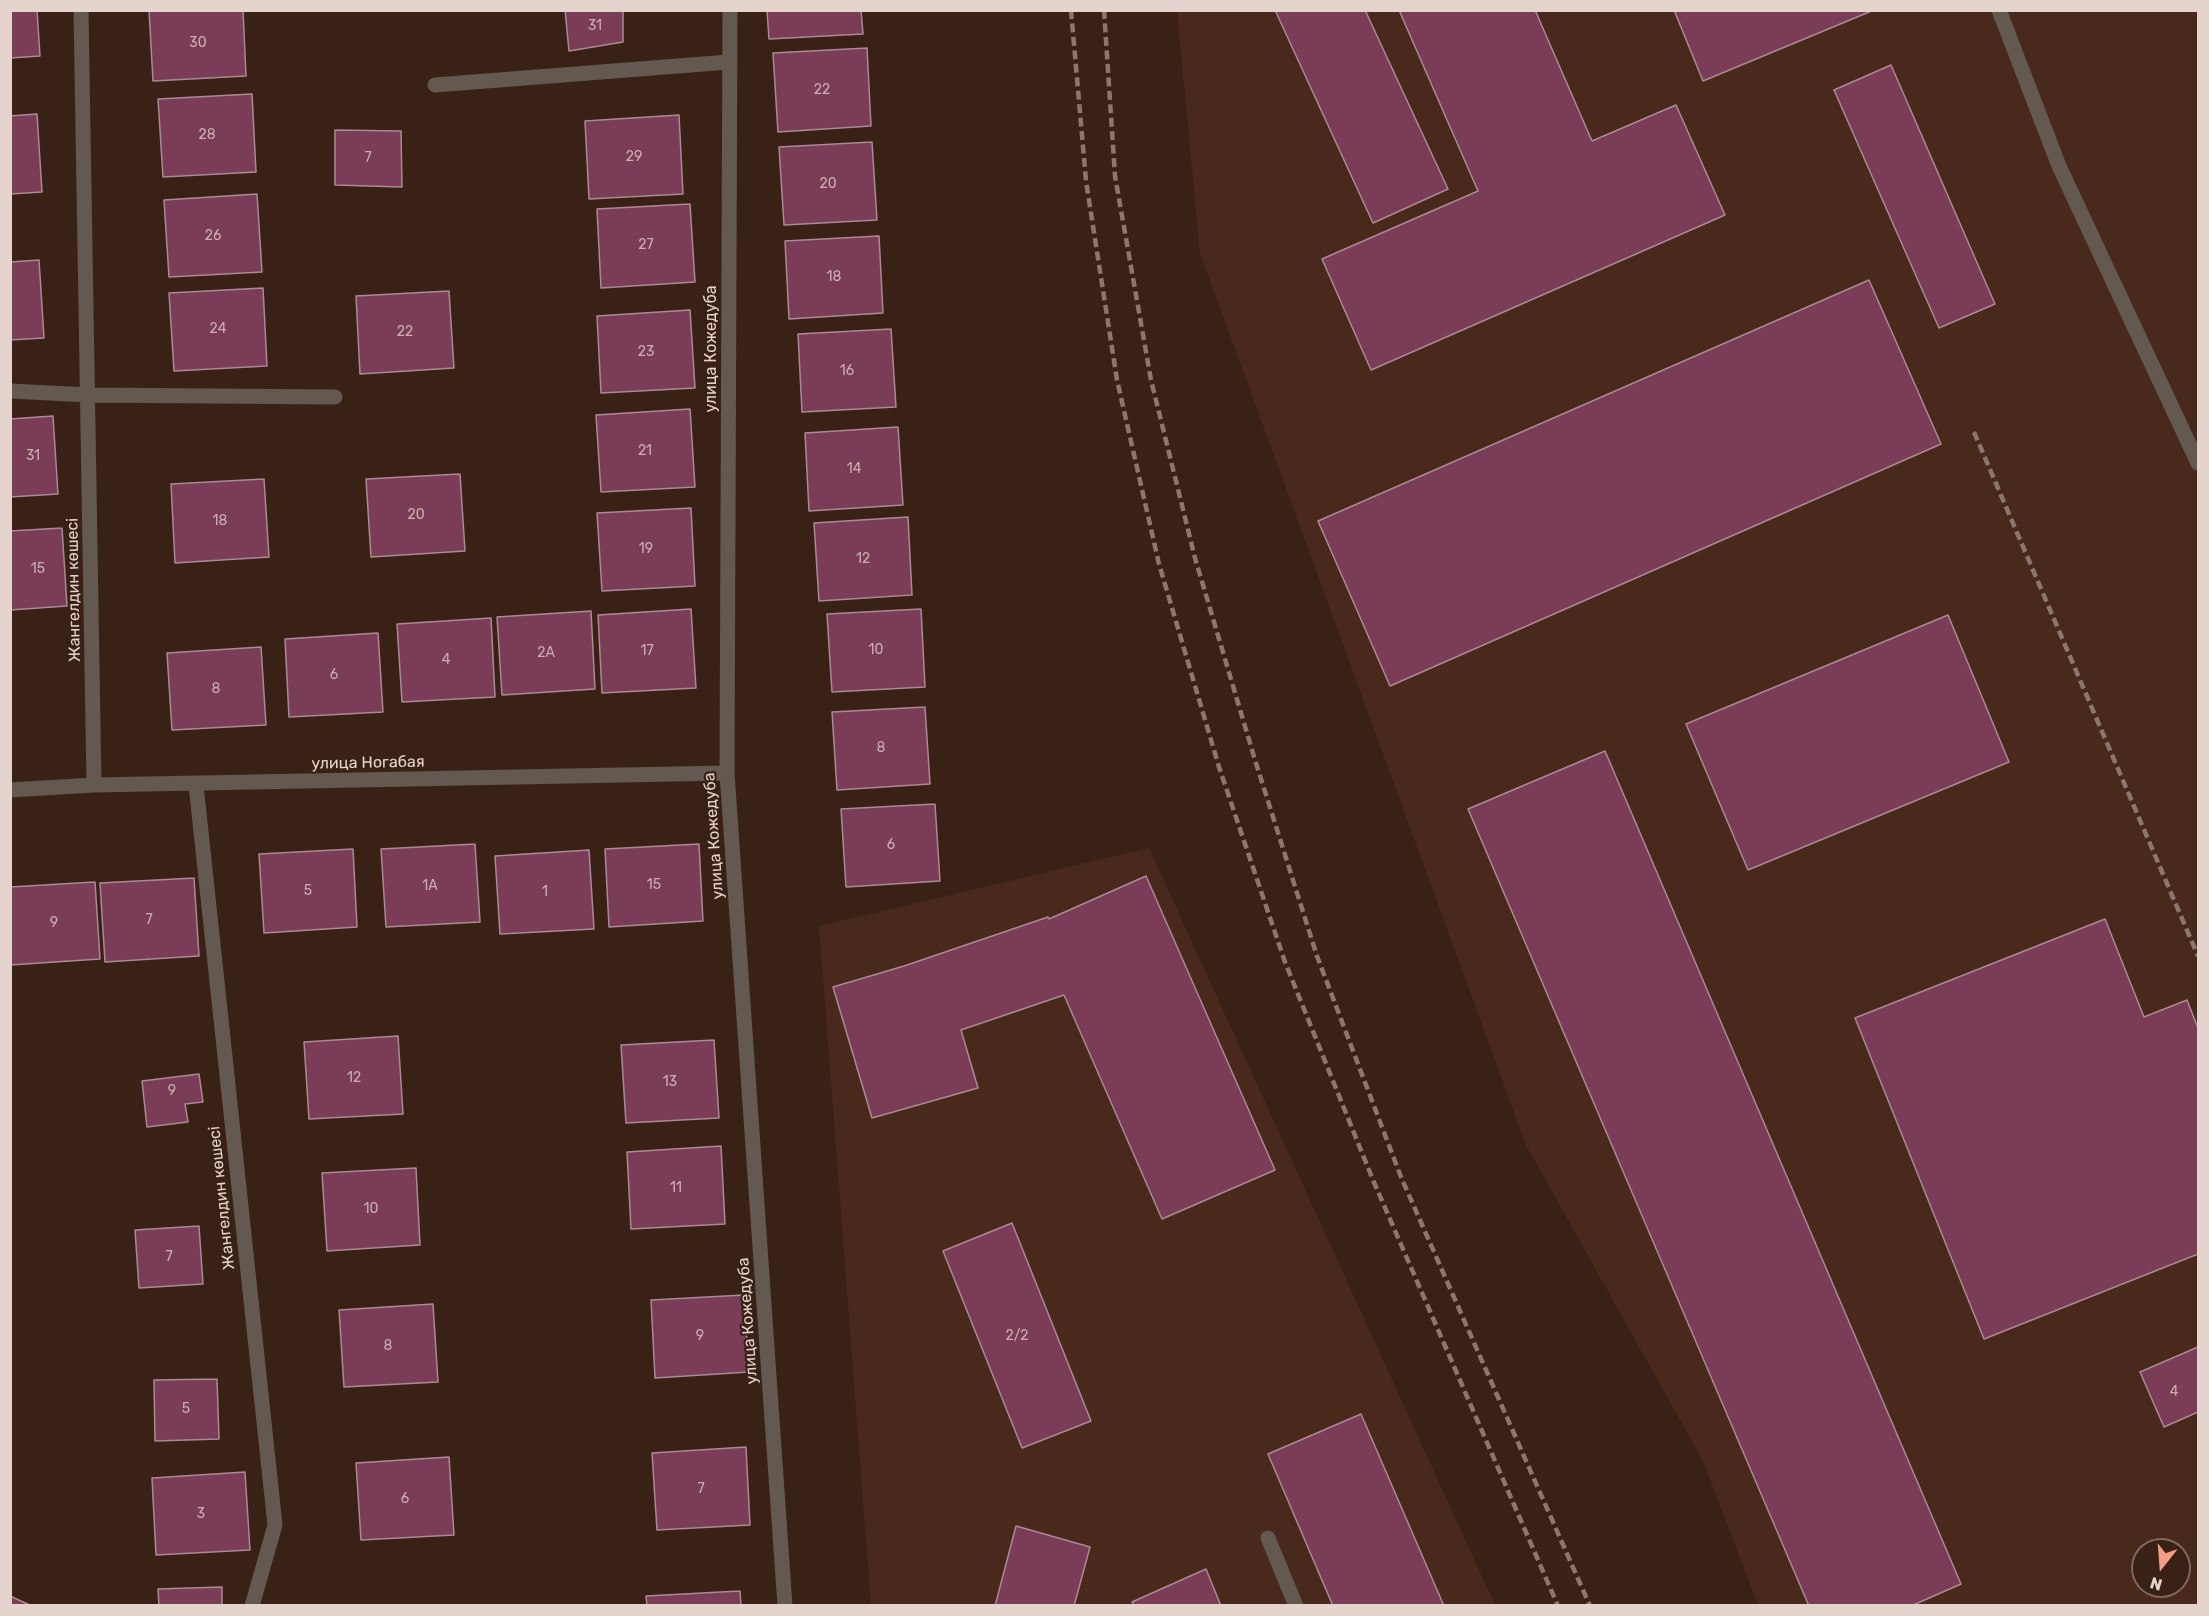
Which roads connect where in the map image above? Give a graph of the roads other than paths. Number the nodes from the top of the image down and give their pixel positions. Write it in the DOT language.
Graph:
graph roads {
  1 [pos="81,10"];
  2 [pos="730,10"];
  3 [pos="2000,10"];
  4 [pos="729,62"];
  5 [pos="435,85"];
  6 [pos="10,391"];
  7 [pos="89,395"];
  8 [pos="335,397"];
  9 [pos="2199,463"];
  10 [pos="727,773"];
  11 [pos="94,785"];
  12 [pos="196,785"];
  13 [pos="10,790"];
  14 [pos="1268,1538"];
  15 [pos="252,1605"];
  16 [pos="785,1605"];
  17 [pos="1296,1605"];
  1 -- 7 [label="street, Жангелдин көшесі"];
  2 -- 4 [label="street, улица Кожедуба"];
  3 -- 9 [label="street"];
  4 -- 5 [label="street"];
  4 -- 10 [label="street, улица Кожедуба"];
  6 -- 7 [label="street"];
  7 -- 8 [label="street"];
  7 -- 11 [label="street, Жангелдин көшесі"];
  10 -- 12 [label="street, улица Ногабая"];
  10 -- 16 [label="street, улица Кожедуба"];
  11 -- 12 [label="street, улица Ногабая"];
  11 -- 13 [label="street, улица Ногабая"];
  12 -- 15 [label="street, Жангелдин көшесі"];
  14 -- 17 [label="street"];
}
